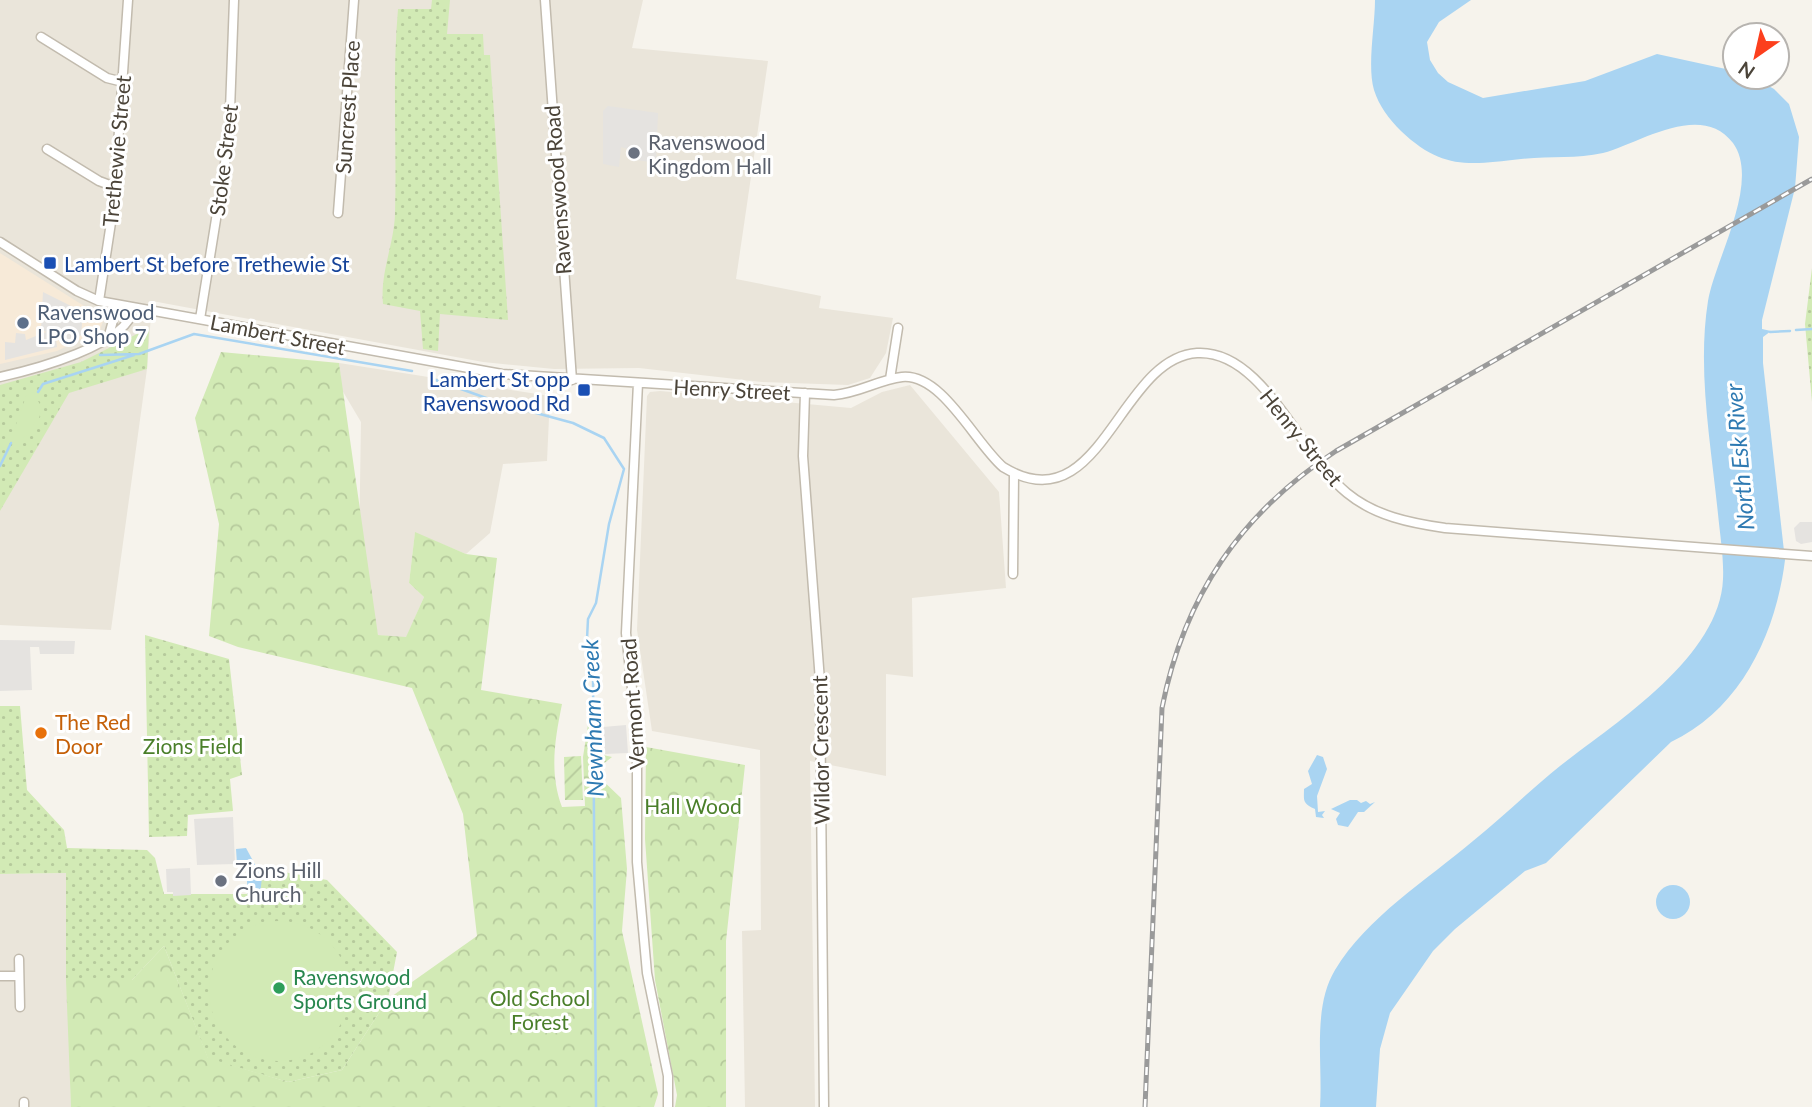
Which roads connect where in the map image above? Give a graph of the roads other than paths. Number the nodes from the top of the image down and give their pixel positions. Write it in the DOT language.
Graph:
graph roads {
  1 [pos="128,0"];
  2 [pos="234,0"];
  3 [pos="354,0"];
  4 [pos="545,0"];
  5 [pos="41,37"];
  6 [pos="123,82"];
  7 [pos="47,149"];
  8 [pos="115,187"];
  9 [pos="338,213"];
  10 [pos="0,242"];
  11 [pos="99,301"];
  12 [pos="117,306"];
  13 [pos="133,309"];
  14 [pos="200,319"];
  15 [pos="898,328"];
  16 [pos="108,335"];
  17 [pos="0,377"];
  18 [pos="890,379"];
  19 [pos="572,380"];
  20 [pos="638,383"];
  21 [pos="805,393"];
  22 [pos="1014,474"];
  23 [pos="1812,556"];
  24 [pos="1013,575"];
  25 [pos="19,959"];
  26 [pos="19,975"];
  27 [pos="0,976"];
  28 [pos="20,1007"];
  29 [pos="668,1107"];
  30 [pos="824,1107"];
  1 -- 6 [label="street, Trethewie Street"];
  2 -- 14 [label="street, Stoke Street"];
  3 -- 9 [label="street, Suncrest Place"];
  4 -- 19 [label="street, Ravenswood Road"];
  5 -- 6 [label="street"];
  6 -- 8 [label="street, Trethewie Street"];
  7 -- 8 [label="street"];
  8 -- 11 [label="street, Trethewie Street"];
  10 -- 11 [label="street, Lambert Street"];
  11 -- 12 [label="street, Lambert Street"];
  12 -- 13 [label="street, Lambert Street"];
  12 -- 16 [label="street"];
  13 -- 14 [label="street, Lambert Street"];
  13 -- 16 [label="street"];
  14 -- 19 [label="street, Lambert Street"];
  15 -- 18 [label="street"];
  16 -- 17 [label="street"];
  18 -- 21 [label="street, Henry Street"];
  18 -- 22 [label="street, Henry Street"];
  19 -- 20 [label="street, Henry Street"];
  20 -- 21 [label="street, Henry Street"];
  20 -- 29 [label="street, Vermont Road"];
  21 -- 30 [label="street, Wildor Crescent"];
  22 -- 23 [label="street, Henry Street"];
  22 -- 24 [label="street"];
  25 -- 26 [label="street"];
  26 -- 27 [label="street"];
  26 -- 28 [label="street"];
}
